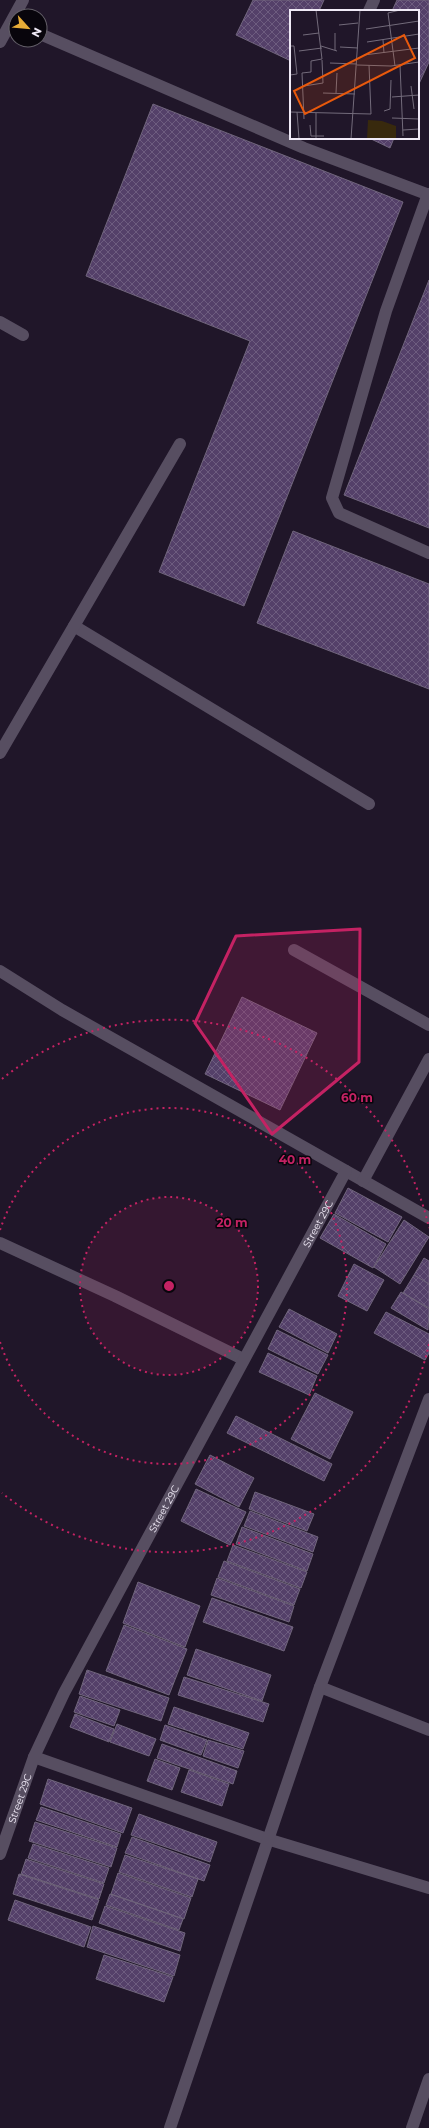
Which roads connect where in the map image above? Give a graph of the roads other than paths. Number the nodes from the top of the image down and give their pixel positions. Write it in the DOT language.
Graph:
graph roads {
  1 [pos="374,0"];
  2 [pos="369,10"];
  3 [pos="8,23"];
  4 [pos="48,37"];
  5 [pos="0,42"];
  6 [pos="306,143"];
  7 [pos="428,194"];
  8 [pos="0,322"];
  9 [pos="23,335"];
  10 [pos="180,444"];
  11 [pos="429,553"];
  12 [pos="74,626"];
  13 [pos="5,734"];
  14 [pos="0,753"];
  15 [pos="369,804"];
  16 [pos="294,950"];
  17 [pos="0,971"];
  18 [pos="429,1025"];
  19 [pos="429,1059"];
  20 [pos="346,1171"];
  21 [pos="363,1181"];
  22 [pos="429,1218"];
  23 [pos="0,1243"];
  24 [pos="243,1360"];
  25 [pos="429,1399"];
  26 [pos="320,1687"];
  27 [pos="429,1730"];
  28 [pos="34,1758"];
  29 [pos="4,1829"];
  30 [pos="267,1839"];
  31 [pos="0,1854"];
  32 [pos="429,1888"];
  33 [pos="429,2079"];
  34 [pos="170,2128"];
  35 [pos="412,2128"];
  1 -- 2 [label="street"];
  3 -- 5 [label="street"];
  4 -- 6 [label="street"];
  6 -- 7 [label="street"];
  7 -- 11 [label="street"];
  8 -- 9 [label="street"];
  10 -- 12 [label="street"];
  12 -- 13 [label="street"];
  12 -- 15 [label="street"];
  13 -- 14 [label="street"];
  16 -- 18 [label="street"];
  17 -- 20 [label="street"];
  19 -- 21 [label="street"];
  20 -- 21 [label="street"];
  20 -- 24 [label="street, Street 29C"];
  21 -- 22 [label="street"];
  23 -- 24 [label="street"];
  24 -- 28 [label="street, Street 29C"];
  25 -- 26 [label="street"];
  26 -- 27 [label="street"];
  26 -- 30 [label="street"];
  28 -- 29 [label="street, Street 29C"];
  28 -- 30 [label="street"];
  29 -- 31 [label="street, Street 29C"];
  30 -- 32 [label="street"];
  30 -- 34 [label="street"];
  33 -- 35 [label="street"];
}
